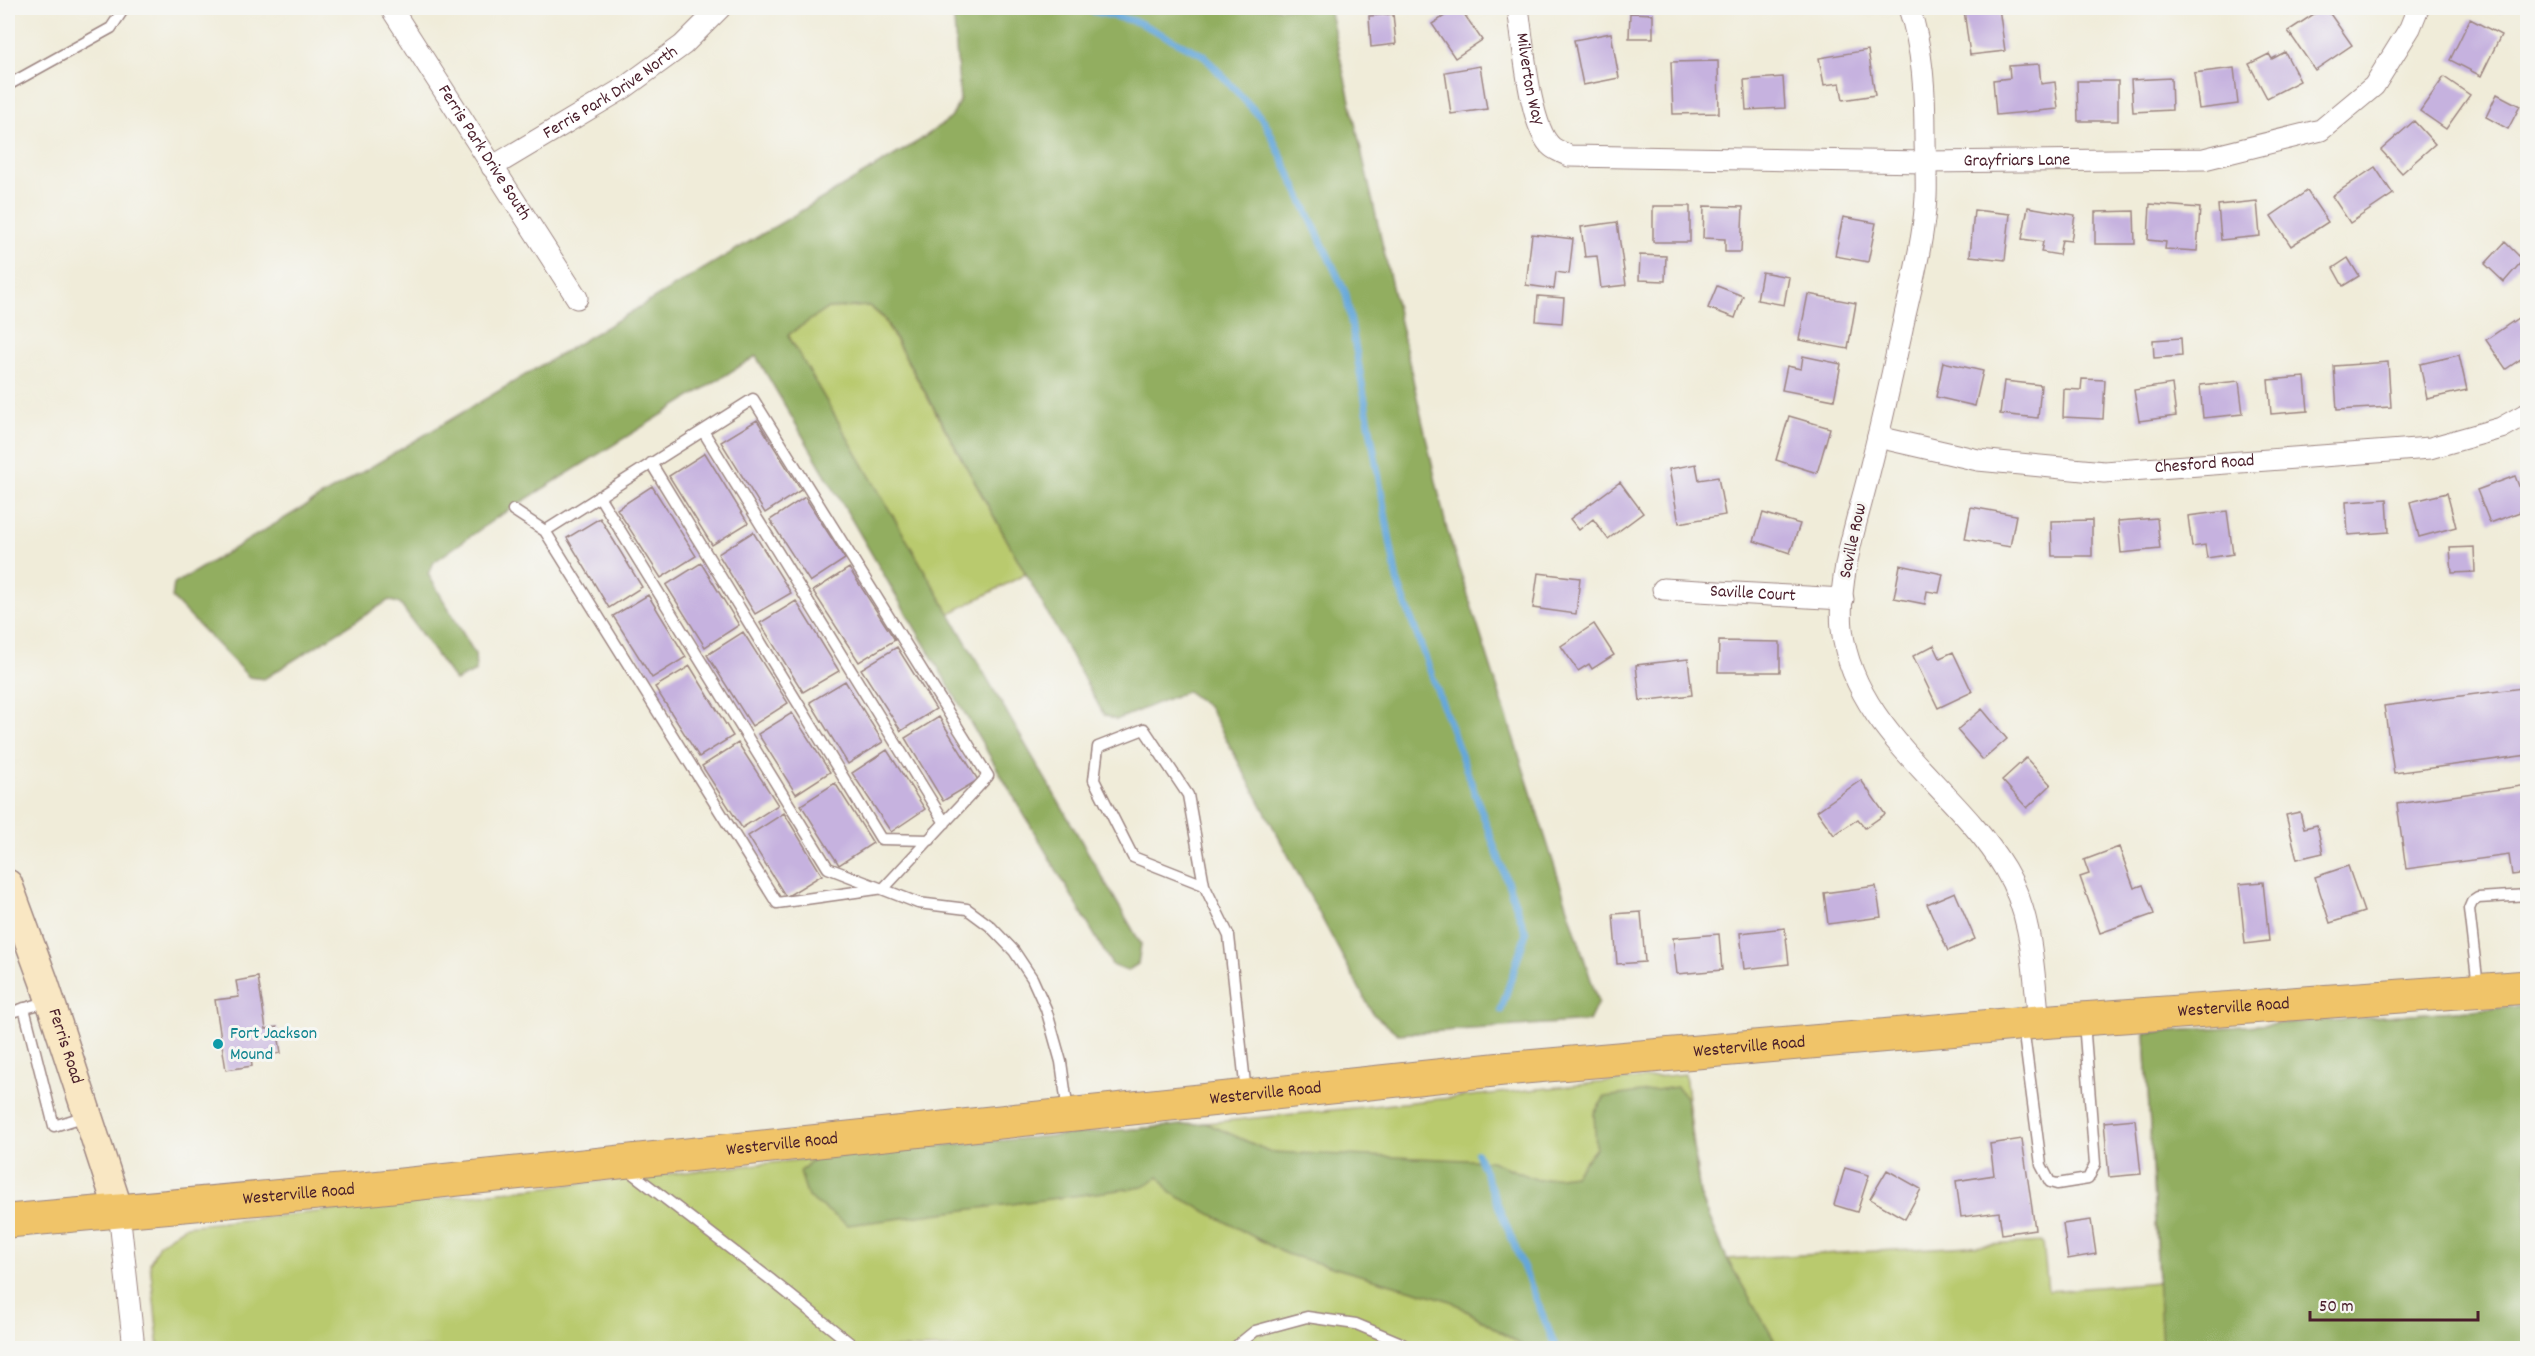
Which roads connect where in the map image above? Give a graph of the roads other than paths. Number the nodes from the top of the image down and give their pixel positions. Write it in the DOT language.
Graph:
graph roads {
  1 [pos="117,8"];
  2 [pos="391,8"];
  3 [pos="720,8"];
  4 [pos="1518,8"];
  5 [pos="1909,8"];
  6 [pos="2418,8"];
  7 [pos="8,85"];
  8 [pos="1552,147"];
  9 [pos="1925,162"];
  10 [pos="492,167"];
  11 [pos="577,298"];
  12 [pos="2528,413"];
  13 [pos="703,431"];
  14 [pos="1878,437"];
  15 [pos="651,463"];
  16 [pos="600,496"];
  17 [pos="513,510"];
  18 [pos="545,531"];
  19 [pos="1663,589"];
  20 [pos="1843,599"];
  21 [pos="945,823"];
  22 [pos="930,840"];
  23 [pos="8,884"];
  24 [pos="1204,885"];
  25 [pos="885,888"];
  26 [pos="2528,895"];
  27 [pos="2528,987"];
  28 [pos="2478,990"];
  29 [pos="37,1005"];
  30 [pos="8,1013"];
  31 [pos="2083,1020"];
  32 [pos="2031,1023"];
  33 [pos="1246,1096"];
  34 [pos="1068,1115"];
  35 [pos="618,1162"];
  36 [pos="119,1211"];
  37 [pos="8,1221"];
  38 [pos="134,1348"];
  39 [pos="856,1348"];
  40 [pos="1234,1348"];
  41 [pos="1409,1348"];
  1 -- 7 [label="lane"];
  2 -- 10 [label="street, Ferris Park Drive South"];
  3 -- 10 [label="street, Ferris Park Drive North"];
  4 -- 8 [label="street, Milverton Way"];
  5 -- 9 [label="street, Saville Row"];
  6 -- 9 [label="street, Grayfriars Lane"];
  8 -- 9 [label="street, Grayfriars Lane"];
  9 -- 14 [label="street, Saville Row"];
  10 -- 11 [label="street, Ferris Park Drive South"];
  12 -- 14 [label="street, Chesford Road"];
  13 -- 15 [label="lane"];
  13 -- 21 [label="lane"];
  13 -- 21 [label="lane"];
  14 -- 20 [label="street, Saville Row"];
  15 -- 16 [label="lane"];
  15 -- 22 [label="lane"];
  16 -- 18 [label="lane"];
  16 -- 25 [label="lane"];
  17 -- 18 [label="lane"];
  18 -- 25 [label="lane"];
  19 -- 20 [label="street, Saville Court"];
  20 -- 32 [label="street, Saville Row"];
  21 -- 22 [label="lane"];
  22 -- 25 [label="lane"];
  23 -- 29 [label="main road, Ferris Road"];
  24 -- 24 [label="lane"];
  24 -- 33 [label="lane"];
  25 -- 34 [label="lane"];
  26 -- 28 [label="lane"];
  27 -- 28 [label="main road, Westerville Road"];
  28 -- 31 [label="main road, Westerville Road"];
  29 -- 30 [label="lane"];
  29 -- 36 [label="main road, Ferris Road"];
  31 -- 32 [label="main road, Westerville Road"];
  31 -- 32 [label="lane"];
  32 -- 33 [label="main road, Westerville Road"];
  33 -- 34 [label="main road, Westerville Road"];
  34 -- 35 [label="main road, Westerville Road"];
  35 -- 36 [label="main road, Westerville Road"];
  35 -- 39 [label="lane"];
  36 -- 37 [label="main road, Westerville Road"];
  36 -- 38 [label="street"];
  40 -- 41 [label="lane"];
}
